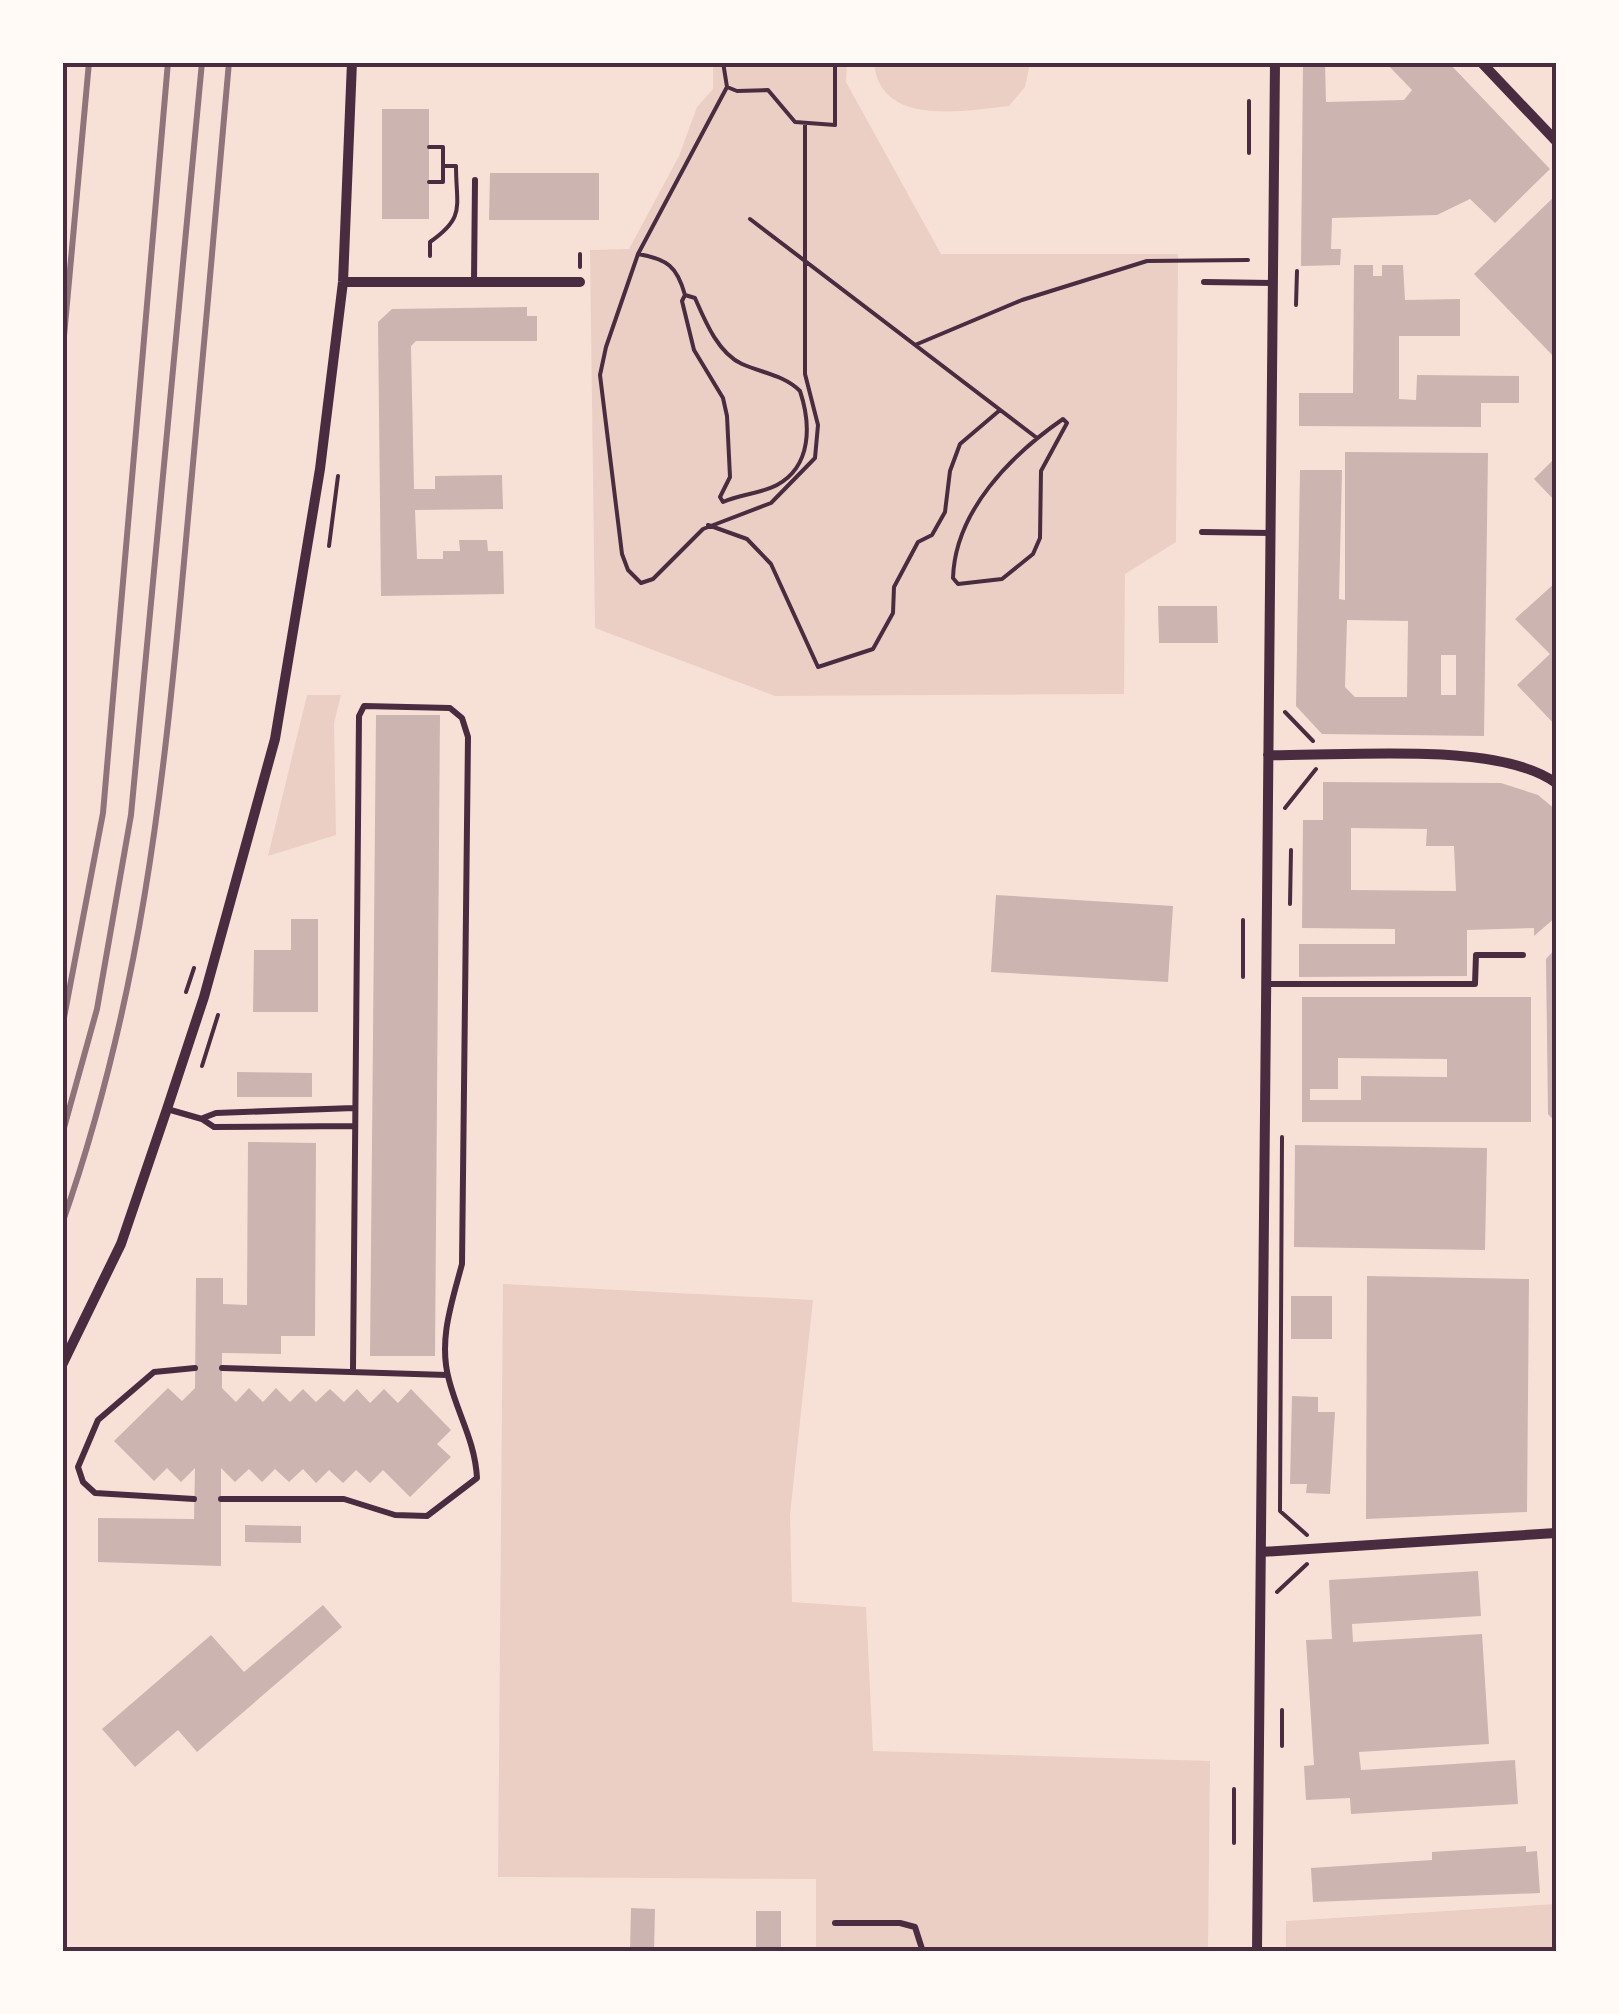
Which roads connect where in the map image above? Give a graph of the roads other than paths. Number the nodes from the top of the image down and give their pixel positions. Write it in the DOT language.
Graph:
graph roads {
  1 [pos="352,62"];
  2 [pos="1275,62"];
  3 [pos="1480,62"];
  4 [pos="1556,141"];
  5 [pos="475,180"];
  6 [pos="343,282"];
  7 [pos="580,282"];
  8 [pos="1204,282"];
  9 [pos="474,283"];
  10 [pos="1273,283"];
  11 [pos="1202,532"];
  12 [pos="1270,533"];
  13 [pos="1268,754"];
  14 [pos="1556,783"];
  15 [pos="1523,955"];
  16 [pos="1266,984"];
  17 [pos="354,1108"];
  18 [pos="167,1109"];
  19 [pos="202,1119"];
  20 [pos="354,1126"];
  21 [pos="62,1365"];
  22 [pos="195,1368"];
  23 [pos="222,1368"];
  24 [pos="353,1369"];
  25 [pos="447,1375"];
  26 [pos="194,1499"];
  27 [pos="221,1499"];
  28 [pos="1556,1533"];
  29 [pos="1261,1552"];
  30 [pos="835,1922"];
  31 [pos="923,1952"];
  32 [pos="1257,1952"];
  1 -- 6 [label="street"];
  2 -- 10 [label="street"];
  3 -- 4 [label="street"];
  5 -- 9 [label="lane"];
  6 -- 9 [label="street"];
  6 -- 18 [label="street"];
  7 -- 9 [label="street"];
  8 -- 10 [label="lane"];
  10 -- 12 [label="street"];
  11 -- 12 [label="lane"];
  12 -- 13 [label="street"];
  13 -- 14 [label="street"];
  13 -- 16 [label="street"];
  15 -- 16 [label="lane"];
  16 -- 29 [label="street"];
  17 -- 19 [label="lane"];
  17 -- 20 [label="lane"];
  17 -- 25 [label="lane"];
  18 -- 19 [label="lane"];
  18 -- 21 [label="street"];
  19 -- 20 [label="lane"];
  20 -- 24 [label="lane"];
  22 -- 26 [label="lane"];
  23 -- 24 [label="lane"];
  24 -- 25 [label="lane"];
  25 -- 27 [label="lane"];
  28 -- 29 [label="street"];
  29 -- 32 [label="street"];
  30 -- 31 [label="lane"];
}
